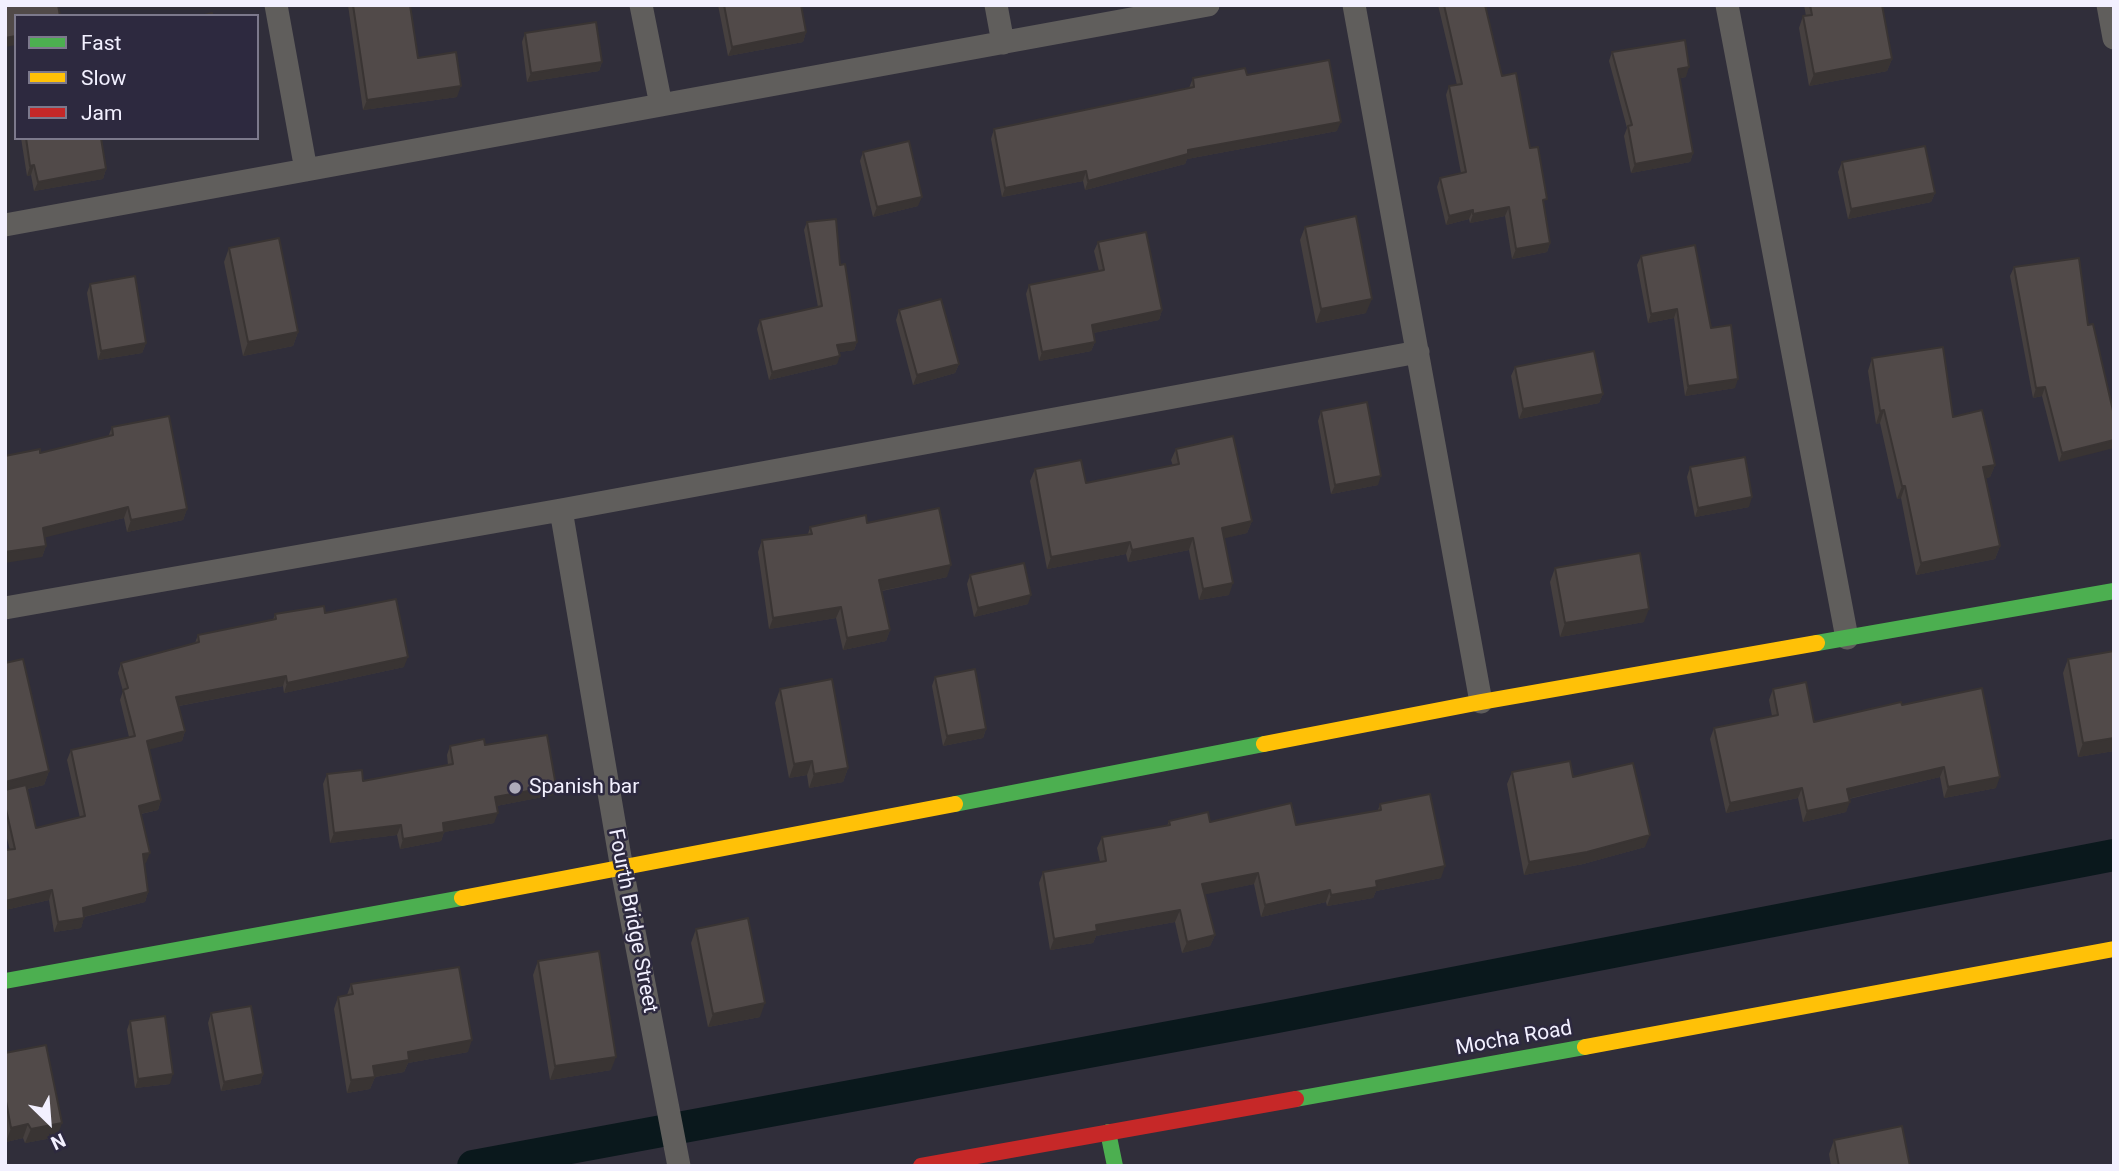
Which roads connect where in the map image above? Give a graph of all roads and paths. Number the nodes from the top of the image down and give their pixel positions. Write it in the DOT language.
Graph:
graph roads {
  1 [pos="276,5"];
  2 [pos="641,5"];
  3 [pos="996,5"];
  4 [pos="1208,5"];
  5 [pos="1354,5"];
  6 [pos="1727,5"];
  7 [pos="2108,5"];
  8 [pos="2114,38"];
  9 [pos="1003,43"];
  10 [pos="661,105"];
  11 [pos="306,170"];
  12 [pos="5,225"];
  13 [pos="1418,352"];
  14 [pos="561,510"];
  15 [pos="2114,591"];
  16 [pos="5,608"];
  17 [pos="1847,638"];
  18 [pos="1481,702"];
  19 [pos="622,869"];
  20 [pos="2114,949"];
  21 [pos="5,981"];
  22 [pos="1108,1132"];
  23 [pos="679,1166"];
  24 [pos="921,1166"];
  25 [pos="1115,1166"];
  1 -- 11 [label="street"];
  2 -- 10 [label="street"];
  3 -- 9 [label="street"];
  4 -- 9 [label="street"];
  5 -- 13 [label="street"];
  6 -- 17 [label="street"];
  7 -- 8 [label="street"];
  9 -- 10 [label="street"];
  10 -- 11 [label="street"];
  11 -- 12 [label="street"];
  13 -- 14 [label="street"];
  13 -- 18 [label="street"];
  14 -- 16 [label="street"];
  14 -- 19 [label="street, Fourth Bridge Street"];
  15 -- 17 [label="street"];
  17 -- 18 [label="street"];
  18 -- 19 [label="street"];
  19 -- 21 [label="street"];
  19 -- 23 [label="street, Fourth Bridge Street"];
  20 -- 22 [label="street, Mocha Road"];
  22 -- 24 [label="street, Mocha Road"];
  22 -- 25 [label="street"];
}
